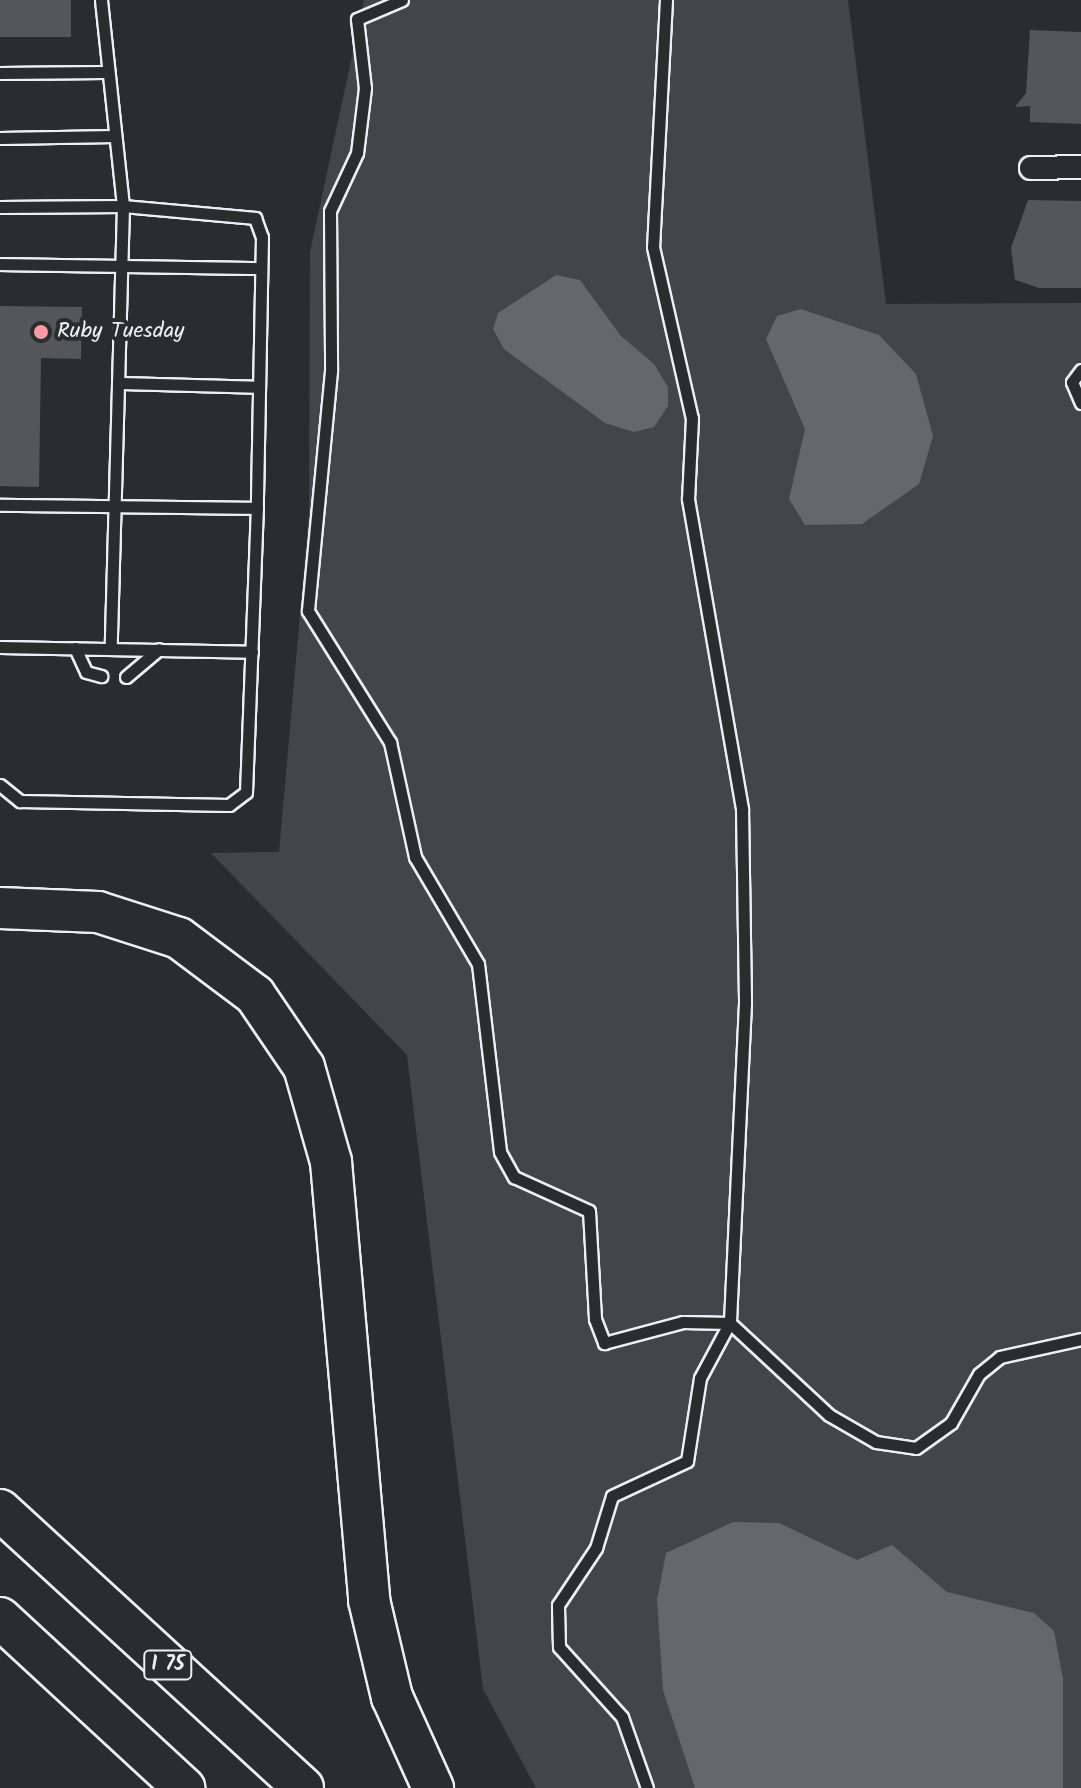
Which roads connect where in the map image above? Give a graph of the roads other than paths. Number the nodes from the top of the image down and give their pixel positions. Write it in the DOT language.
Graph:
graph roads {
  1 [pos="101,0"];
  2 [pos="402,0"];
  3 [pos="666,0"];
  4 [pos="104,72"];
  5 [pos="0,73"];
  6 [pos="115,136"];
  7 [pos="0,138"];
  8 [pos="1081,167"];
  9 [pos="1031,168"];
  10 [pos="123,206"];
  11 [pos="0,207"];
  12 [pos="0,264"];
  13 [pos="121,266"];
  14 [pos="261,268"];
  15 [pos="1081,370"];
  16 [pos="118,383"];
  17 [pos="259,387"];
  18 [pos="1081,403"];
  19 [pos="0,505"];
  20 [pos="116,507"];
  21 [pos="257,508"];
  22 [pos="0,647"];
  23 [pos="75,648"];
  24 [pos="111,648"];
  25 [pos="159,649"];
  26 [pos="252,652"];
  27 [pos="101,676"];
  28 [pos="126,677"];
  29 [pos="0,785"];
  30 [pos="0,908"];
  31 [pos="730,1323"];
  32 [pos="1081,1339"];
  33 [pos="0,1510"];
  34 [pos="0,1618"];
  35 [pos="184,1788"];
  36 [pos="303,1788"];
  37 [pos="433,1788"];
  38 [pos="647,1788"];
  1 -- 4 [label="lane"];
  2 -- 31 [label="lane"];
  3 -- 31 [label="lane"];
  4 -- 5 [label="lane"];
  4 -- 6 [label="lane"];
  6 -- 7 [label="lane"];
  6 -- 10 [label="lane"];
  8 -- 9 [label="street"];
  10 -- 11 [label="lane"];
  10 -- 13 [label="lane"];
  10 -- 14 [label="lane"];
  12 -- 13 [label="lane"];
  13 -- 14 [label="lane"];
  13 -- 16 [label="lane"];
  14 -- 17 [label="lane"];
  15 -- 18 [label="lane"];
  16 -- 17 [label="lane"];
  16 -- 20 [label="lane"];
  17 -- 21 [label="lane"];
  19 -- 20 [label="lane"];
  20 -- 21 [label="lane"];
  20 -- 24 [label="lane"];
  21 -- 26 [label="lane"];
  22 -- 23 [label="lane"];
  23 -- 24 [label="lane"];
  23 -- 27 [label="lane"];
  24 -- 25 [label="lane"];
  25 -- 26 [label="lane"];
  25 -- 28 [label="lane"];
  26 -- 29 [label="lane"];
  30 -- 37 [label="highway"];
  31 -- 32 [label="lane"];
  31 -- 38 [label="lane"];
  33 -- 36 [label="highway, I 75"];
  34 -- 35 [label="highway"];
}
